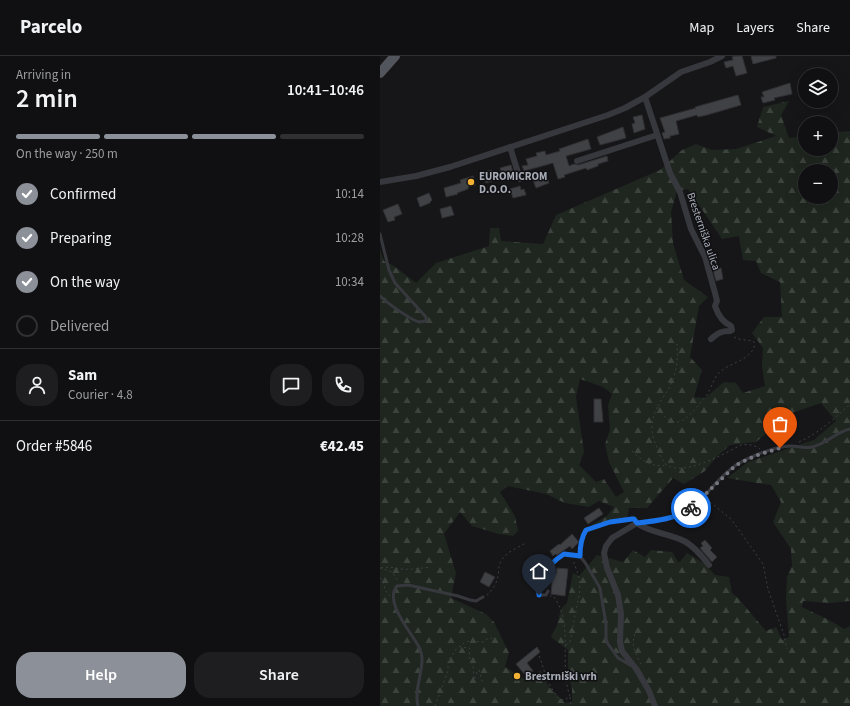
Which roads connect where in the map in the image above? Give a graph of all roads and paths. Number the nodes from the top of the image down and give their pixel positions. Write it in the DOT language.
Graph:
graph roads {
  1 [pos="396,56"];
  2 [pos="722,56"];
  3 [pos="380,73"];
  4 [pos="645,97"];
  5 [pos="657,135"];
  6 [pos="510,147"];
  7 [pos="577,161"];
  8 [pos="520,179"];
  9 [pos="380,182"];
  10 [pos="380,234"];
  11 [pos="380,296"];
  12 [pos="730,331"];
  13 [pos="711,339"];
  14 [pos="677,344"];
  15 [pos="850,404"];
  16 [pos="658,406"];
  17 [pos="850,429"];
  18 [pos="791,446"];
  19 [pos="632,451"];
  20 [pos="764,453"];
  21 [pos="667,465"];
  22 [pos="696,503"];
  23 [pos="637,523"];
  24 [pos="526,543"];
  25 [pos="572,555"];
  26 [pos="580,556"];
  27 [pos="710,564"];
  28 [pos="431,567"];
  29 [pos="381,568"];
  30 [pos="380,578"];
  31 [pos="401,585"];
  32 [pos="548,591"];
  33 [pos="546,595"];
  34 [pos="483,597"];
  35 [pos="394,602"];
  36 [pos="634,634"];
  37 [pos="493,638"];
  38 [pos="460,646"];
  39 [pos="566,646"];
  40 [pos="787,649"];
  41 [pos="539,656"];
  42 [pos="637,670"];
  43 [pos="644,671"];
  44 [pos="483,684"];
  45 [pos="570,696"];
  46 [pos="418,706"];
  47 [pos="435,706"];
  48 [pos="571,706"];
  49 [pos="655,706"];
  1 -- 3 [label="main road"];
  2 -- 4 [label="street"];
  4 -- 5 [label="street, Bresterniška ulica"];
  4 -- 6 [label="street"];
  5 -- 7 [label="street"];
  5 -- 12 [label="street, Bresterniška ulica"];
  6 -- 8 [label="street"];
  6 -- 9 [label="street"];
  10 -- 11 [label="lane"];
  12 -- 13 [label="street"];
  12 -- 16 [label="path"];
  14 -- 16 [label="path"];
  15 -- 18 [label="path"];
  16 -- 21 [label="path"];
  17 -- 18 [label="lane"];
  18 -- 20 [label="lane"];
  19 -- 21 [label="path"];
  20 -- 21 [label="path"];
  20 -- 22 [label="lane"];
  22 -- 23 [label="lane"];
  22 -- 40 [label="path"];
  23 -- 26 [label="lane"];
  23 -- 27 [label="street"];
  23 -- 42 [label="street"];
  24 -- 34 [label="path"];
  25 -- 26 [label="lane"];
  25 -- 33 [label="lane"];
  25 -- 39 [label="path"];
  26 -- 42 [label="lane"];
  28 -- 29 [label="path"];
  29 -- 31 [label="path"];
  30 -- 35 [label="path"];
  31 -- 34 [label="lane"];
  31 -- 35 [label="lane"];
  32 -- 33 [label="lane"];
  33 -- 39 [label="path"];
  35 -- 46 [label="lane"];
  36 -- 43 [label="path"];
  37 -- 38 [label="path"];
  38 -- 44 [label="path"];
  38 -- 47 [label="path"];
  39 -- 45 [label="path"];
  41 -- 45 [label="path"];
  42 -- 49 [label="street"];
  45 -- 48 [label="path"];
}
